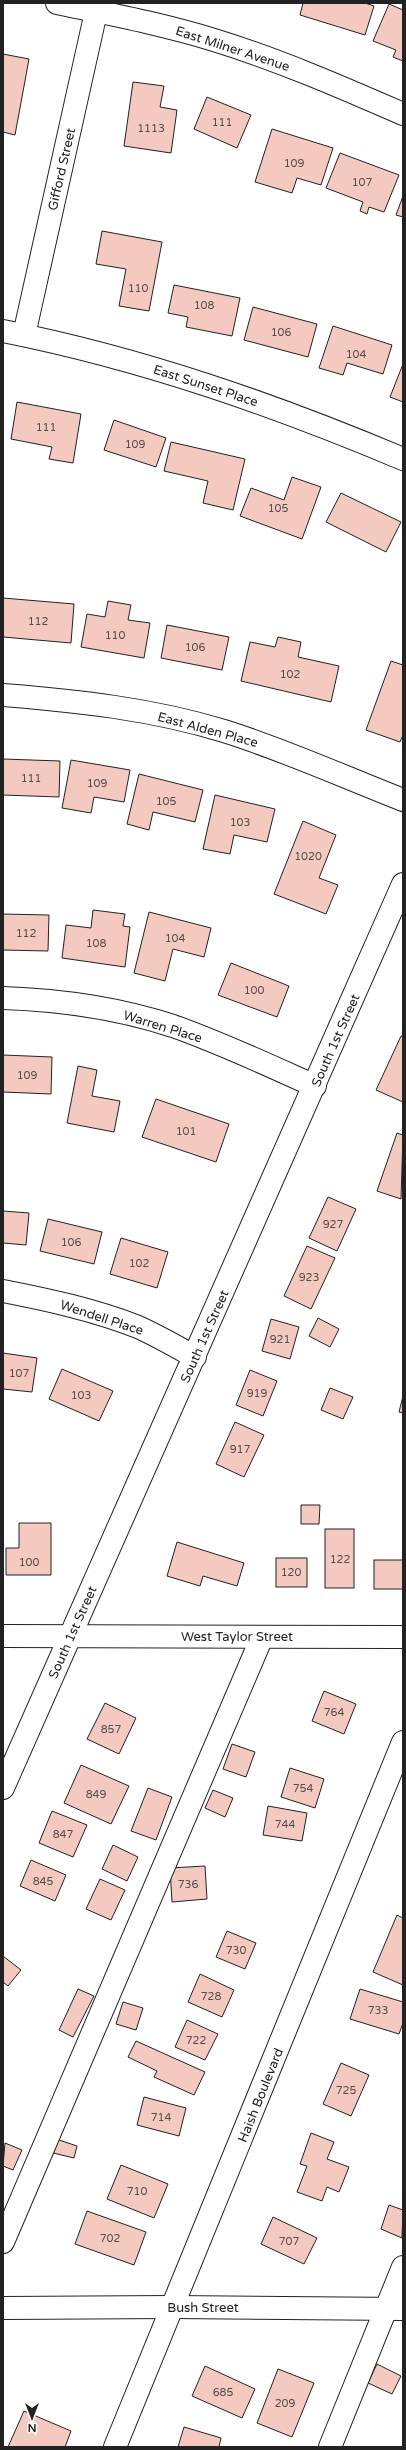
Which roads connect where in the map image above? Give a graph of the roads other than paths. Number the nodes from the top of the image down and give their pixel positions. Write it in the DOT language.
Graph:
graph roads {
  1 [pos="57,3"];
  2 [pos="97,7"];
  3 [pos="403,114"];
  4 [pos="13,333"];
  5 [pos="403,459"];
  6 [pos="3,695"];
  7 [pos="403,800"];
  8 [pos="403,884"];
  9 [pos="3,998"];
  10 [pos="315,1086"];
  11 [pos="3,1291"];
  12 [pos="195,1357"];
  13 [pos="3,1636"];
  14 [pos="70,1637"];
  15 [pos="262,1637"];
  16 [pos="403,1637"];
  17 [pos="403,1742"];
  18 [pos="3,1788"];
  19 [pos="3,2242"];
  20 [pos="403,2267"];
  21 [pos="172,2306"];
  22 [pos="3,2308"];
  23 [pos="395,2308"];
  24 [pos="115,2447"];
  25 [pos="330,2447"];
  1 -- 2 [label="street, East Milner Avenue"];
  2 -- 3 [label="street, East Milner Avenue"];
  2 -- 4 [label="street, Gifford Street"];
  4 -- 5 [label="street, East Sunset Place"];
  6 -- 7 [label="street, East Alden Place"];
  8 -- 10 [label="street, South 1st Street"];
  9 -- 10 [label="street, Warren Place"];
  10 -- 12 [label="street, South 1st Street"];
  11 -- 12 [label="street, Wendell Place"];
  12 -- 14 [label="street, South 1st Street"];
  13 -- 14 [label="street, West Taylor Street"];
  14 -- 15 [label="street, West Taylor Street"];
  14 -- 18 [label="street, South 1st Street"];
  15 -- 16 [label="street, West Taylor Street"];
  15 -- 19 [label="street"];
  17 -- 21 [label="street, Haish Boulevard"];
  20 -- 23 [label="street"];
  21 -- 22 [label="street, Bush Street"];
  21 -- 23 [label="street, Bush Street"];
  21 -- 24 [label="street, Haish Boulevard"];
  23 -- 25 [label="street"];
}
